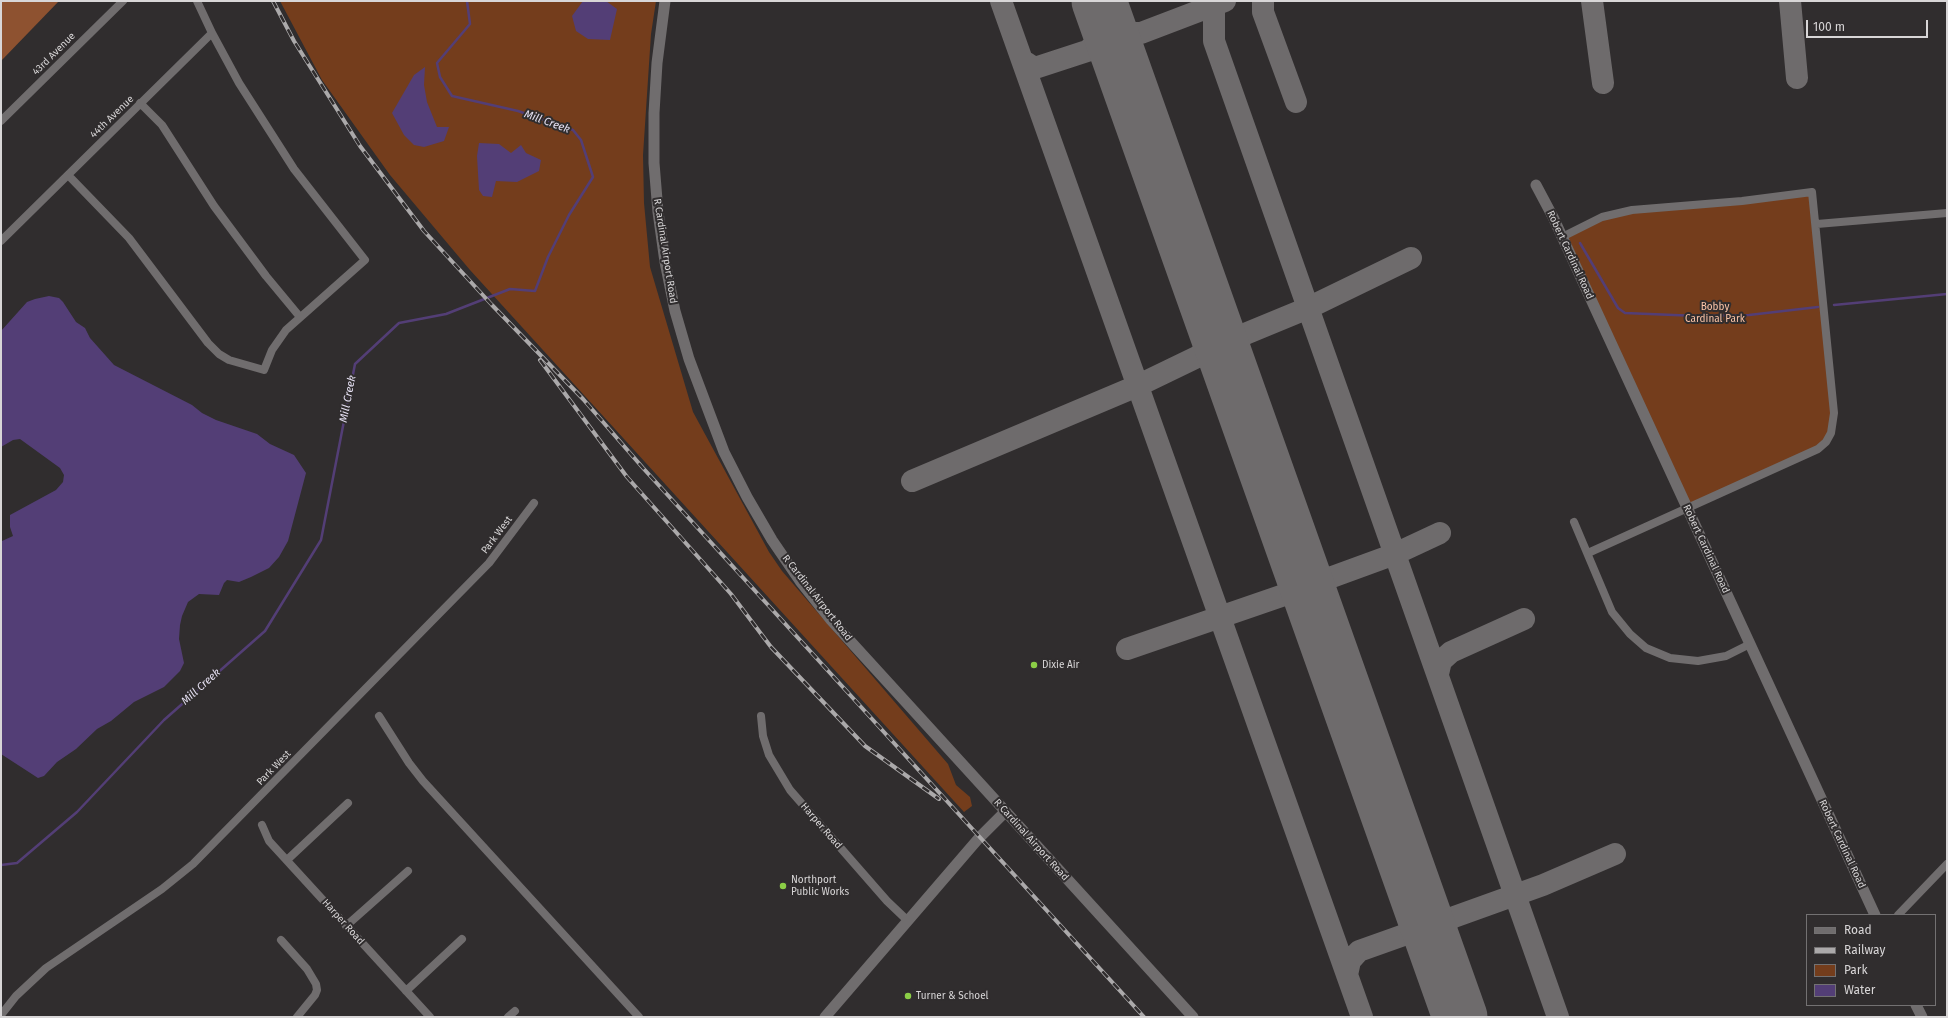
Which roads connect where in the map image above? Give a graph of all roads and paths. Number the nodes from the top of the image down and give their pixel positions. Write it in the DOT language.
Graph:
graph roads {
  1 [pos="123,1"];
  2 [pos="197,1"];
  3 [pos="665,1"];
  4 [pos="212,33"];
  5 [pos="140,103"];
  6 [pos="2,118"];
  7 [pos="68,175"];
  8 [pos="1536,184"];
  9 [pos="1947,213"];
  10 [pos="1816,224"];
  11 [pos="1562,237"];
  12 [pos="1,241"];
  13 [pos="300,317"];
  14 [pos="534,503"];
  15 [pos="1687,508"];
  16 [pos="1574,522"];
  17 [pos="1588,553"];
  18 [pos="1750,644"];
  19 [pos="379,716"];
  20 [pos="761,716"];
  21 [pos="348,803"];
  22 [pos="1005,812"];
  23 [pos="262,825"];
  24 [pos="287,860"];
  25 [pos="1947,864"];
  26 [pos="408,871"];
  27 [pos="1875,914"];
  28 [pos="1899,914"];
  29 [pos="908,921"];
  30 [pos="346,926"];
  31 [pos="462,939"];
  32 [pos="281,940"];
  33 [pos="406,991"];
  34 [pos="1916,1006"];
  35 [pos="515,1011"];
  36 [pos="1,1015"];
  37 [pos="297,1017"];
  38 [pos="430,1017"];
  39 [pos="508,1017"];
  40 [pos="639,1017"];
  41 [pos="825,1017"];
  42 [pos="1193,1017"];
  43 [pos="1922,1017"];
  1 -- 6 [label="street, 43rd Avenue"];
  2 -- 4 [label="street"];
  3 -- 22 [label="main road, R Cardinal Airport Road"];
  4 -- 5 [label="street, 44th Avenue"];
  4 -- 13 [label="street"];
  5 -- 7 [label="street, 44th Avenue"];
  5 -- 13 [label="street"];
  7 -- 12 [label="street, 44th Avenue"];
  7 -- 13 [label="street"];
  8 -- 11 [label="main road, Robert Cardinal Road"];
  9 -- 10 [label="street"];
  10 -- 11 [label="street"];
  10 -- 15 [label="street"];
  11 -- 15 [label="main road, Robert Cardinal Road"];
  14 -- 36 [label="street, Park West"];
  15 -- 17 [label="street"];
  15 -- 18 [label="main road, Robert Cardinal Road"];
  16 -- 17 [label="street"];
  17 -- 18 [label="street"];
  18 -- 27 [label="main road, Robert Cardinal Road"];
  19 -- 40 [label="street"];
  20 -- 29 [label="street, Harper Road"];
  21 -- 24 [label="street"];
  22 -- 29 [label="main road"];
  22 -- 42 [label="main road, R Cardinal Airport Road"];
  23 -- 24 [label="street, Harper Road"];
  24 -- 30 [label="street, Harper Road"];
  25 -- 28 [label="street"];
  26 -- 30 [label="street"];
  29 -- 41 [label="main road"];
  30 -- 33 [label="street, Harper Road"];
  31 -- 33 [label="street"];
  32 -- 37 [label="street"];
  33 -- 38 [label="street, Harper Road"];
  34 -- 43 [label="main road"];
  35 -- 39 [label="street"];
}
